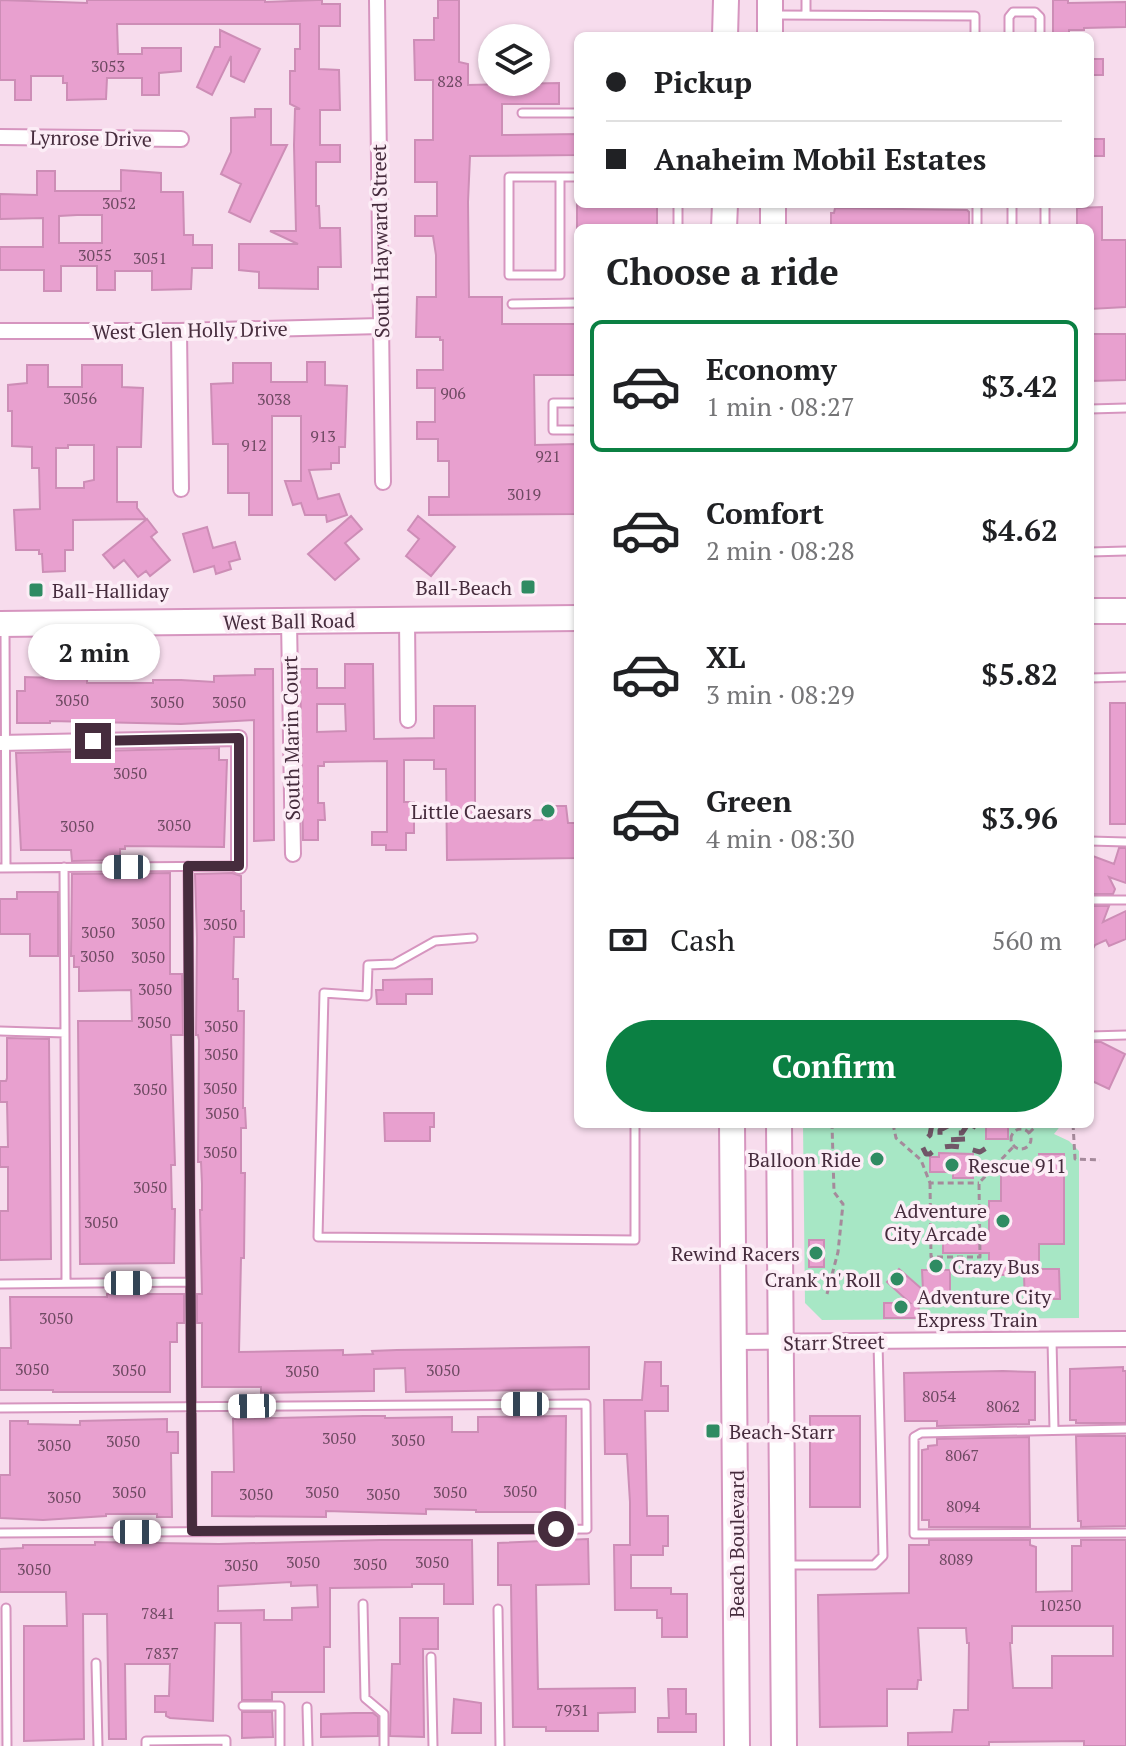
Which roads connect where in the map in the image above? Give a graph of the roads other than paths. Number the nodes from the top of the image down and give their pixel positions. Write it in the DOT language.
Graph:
graph roads {
  1 [pos="377,0"];
  2 [pos="726,0"];
  3 [pos="806,0"];
  4 [pos="806,15"];
  5 [pos="770,17"];
  6 [pos="725,32"];
  7 [pos="975,32"];
  8 [pos="1009,32"];
  9 [pos="1040,32"];
  10 [pos="522,113"];
  11 [pos="574,113"];
  12 [pos="0,137"];
  13 [pos="181,139"];
  14 [pos="560,177"];
  15 [pos="574,177"];
  16 [pos="574,303"];
  17 [pos="512,304"];
  18 [pos="381,326"];
  19 [pos="0,331"];
  20 [pos="179,331"];
  21 [pos="574,403"];
  22 [pos="1126,408"];
  23 [pos="1094,409"];
  24 [pos="574,430"];
  25 [pos="383,482"];
  26 [pos="181,489"];
  27 [pos="1126,551"];
  28 [pos="1094,552"];
  29 [pos="1094,611"];
  30 [pos="1126,611"];
  31 [pos="574,618"];
  32 [pos="407,620"];
  33 [pos="289,621"];
  34 [pos="2,624"];
  35 [pos="1126,677"];
  36 [pos="1094,678"];
  37 [pos="408,720"];
  38 [pos="3,743"];
  39 [pos="1094,841"];
  40 [pos="1126,842"];
  41 [pos="293,854"];
  42 [pos="188,866"];
  43 [pos="239,866"];
  44 [pos="64,867"];
  45 [pos="3,868"];
  46 [pos="1094,900"];
  47 [pos="1126,900"];
  48 [pos="473,938"];
  49 [pos="0,1031"];
  50 [pos="65,1033"];
  51 [pos="1126,1035"];
  52 [pos="1094,1036"];
  53 [pos="635,1128"];
  54 [pos="732,1128"];
  55 [pos="779,1128"];
  56 [pos="189,1282"];
  57 [pos="66,1283"];
  58 [pos="0,1284"];
  59 [pos="1052,1339"];
  60 [pos="1126,1339"];
  61 [pos="735,1342"];
  62 [pos="878,1342"];
  63 [pos="781,1343"];
  64 [pos="191,1407"];
  65 [pos="0,1408"];
  66 [pos="1126,1429"];
  67 [pos="1054,1430"];
  68 [pos="192,1531"];
  69 [pos="0,1533"];
  70 [pos="1126,1533"];
  71 [pos="783,1565"];
  72 [pos="363,1604"];
  73 [pos="6,1608"];
  74 [pos="498,1609"];
  75 [pos="431,1657"];
  76 [pos="96,1663"];
  77 [pos="243,1706"];
  78 [pos="307,1707"];
  79 [pos="7,1746"];
  80 [pos="98,1746"];
  81 [pos="146,1746"];
  82 [pos="226,1746"];
  83 [pos="280,1746"];
  84 [pos="308,1746"];
  85 [pos="384,1746"];
  86 [pos="433,1746"];
  87 [pos="500,1746"];
  88 [pos="737,1746"];
  89 [pos="784,1746"];
  1 -- 18 [label="street, South Hayward Street"];
  2 -- 6 [label="main road"];
  3 -- 4 [label="lane"];
  4 -- 5 [label="lane"];
  4 -- 7 [label="lane"];
  8 -- 9 [label="lane"];
  10 -- 11 [label="lane"];
  12 -- 13 [label="street, Lynrose Drive"];
  14 -- 14 [label="lane"];
  14 -- 15 [label="lane"];
  16 -- 17 [label="lane"];
  18 -- 20 [label="street, West Glen Holly Drive"];
  18 -- 25 [label="street, South Hayward Street"];
  19 -- 20 [label="street, West Glen Holly Drive"];
  20 -- 26 [label="street"];
  21 -- 24 [label="lane"];
  22 -- 23 [label="lane"];
  27 -- 28 [label="lane"];
  29 -- 30 [label="main road"];
  31 -- 32 [label="main road, West Ball Road"];
  32 -- 33 [label="main road, West Ball Road"];
  32 -- 37 [label="street"];
  33 -- 34 [label="main road, West Ball Road"];
  33 -- 41 [label="street, South Marin Court"];
  34 -- 38 [label="lane"];
  35 -- 36 [label="lane"];
  38 -- 43 [label="street"];
  38 -- 45 [label="lane"];
  39 -- 40 [label="lane"];
  42 -- 43 [label="lane"];
  42 -- 44 [label="lane"];
  42 -- 56 [label="lane"];
  44 -- 45 [label="lane"];
  44 -- 50 [label="lane"];
  46 -- 47 [label="lane"];
  48 -- 53 [label="lane"];
  49 -- 50 [label="lane"];
  50 -- 57 [label="lane"];
  51 -- 52 [label="lane"];
  54 -- 61 [label="main road, Beach Boulevard"];
  55 -- 63 [label="main road"];
  56 -- 57 [label="lane"];
  56 -- 64 [label="lane"];
  57 -- 58 [label="lane"];
  59 -- 60 [label="street, Starr Street"];
  59 -- 62 [label="street, Starr Street"];
  59 -- 67 [label="lane"];
  61 -- 63 [label="street, Starr Street"];
  61 -- 88 [label="main road, Beach Boulevard"];
  62 -- 63 [label="street, Starr Street"];
  62 -- 71 [label="lane"];
  63 -- 71 [label="main road"];
  64 -- 65 [label="lane"];
  64 -- 68 [label="lane"];
  64 -- 68 [label="lane"];
  66 -- 67 [label="lane"];
  67 -- 70 [label="lane"];
  68 -- 69 [label="lane"];
  71 -- 89 [label="main road"];
  72 -- 85 [label="lane"];
  73 -- 79 [label="lane"];
  74 -- 87 [label="lane"];
  75 -- 86 [label="lane"];
  76 -- 80 [label="lane"];
  77 -- 83 [label="lane"];
  78 -- 84 [label="lane"];
  81 -- 82 [label="lane"];
}
